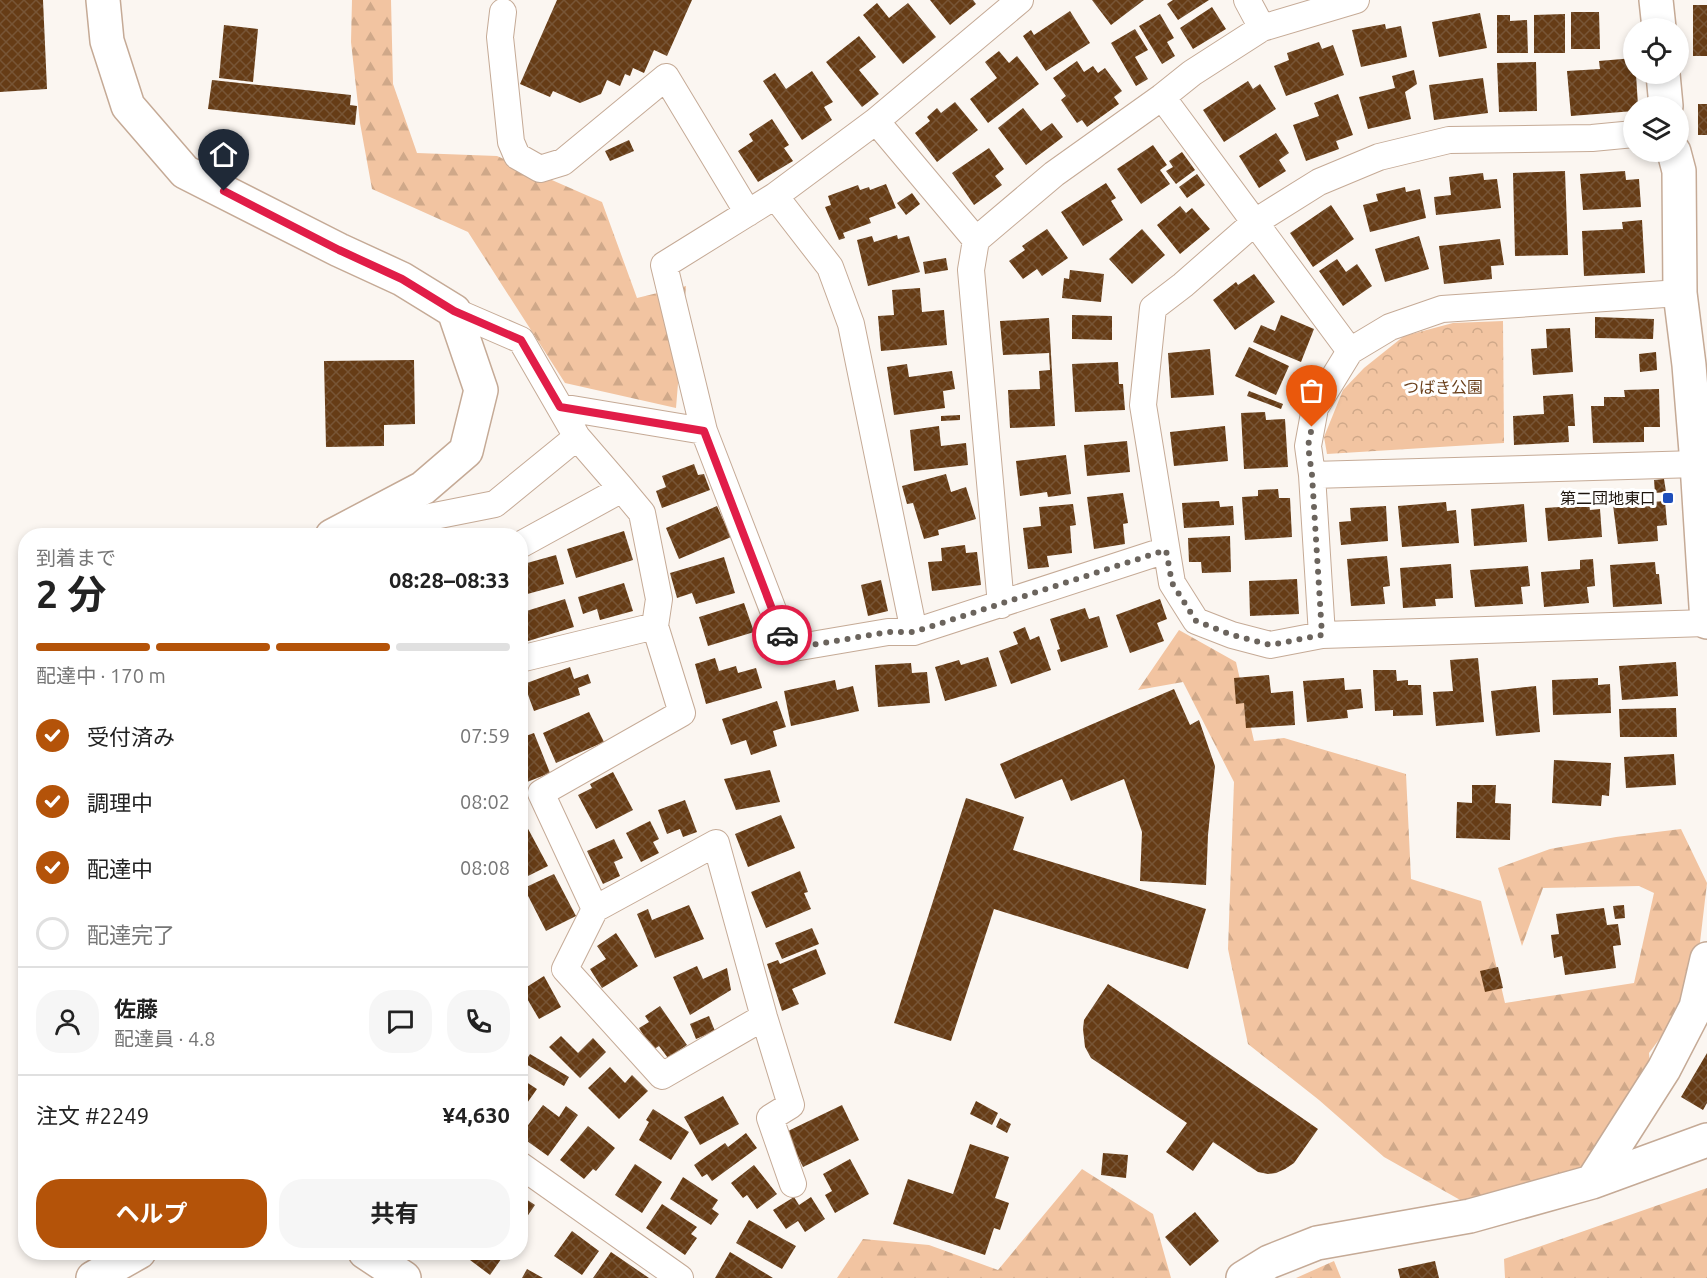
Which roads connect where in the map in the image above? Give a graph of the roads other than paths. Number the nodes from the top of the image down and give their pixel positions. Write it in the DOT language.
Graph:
graph roads {
  1 [pos="103,0"];
  2 [pos="1020,0"];
  3 [pos="1247,0"];
  4 [pos="1356,0"];
  5 [pos="1656,0"];
  6 [pos="503,12"];
  7 [pos="1658,18"];
  8 [pos="1263,28"];
  9 [pos="1162,97"];
  10 [pos="876,121"];
  11 [pos="1623,135"];
  12 [pos="1687,164"];
  13 [pos="775,196"];
  14 [pos="748,213"];
  15 [pos="1255,222"];
  16 [pos="976,240"];
  17 [pos="1680,293"];
  18 [pos="454,311"];
  19 [pos="1350,351"];
  20 [pos="1698,366"];
  21 [pos="560,407"];
  22 [pos="704,431"];
  23 [pos="577,437"];
  24 [pos="1697,464"];
  25 [pos="1312,475"];
  26 [pos="622,489"];
  27 [pos="347,528"];
  28 [pos="376,528"];
  29 [pos="528,541"];
  30 [pos="1166,550"];
  31 [pos="1001,605"];
  32 [pos="1707,623"];
  33 [pos="655,626"];
  34 [pos="914,632"];
  35 [pos="1322,635"];
  36 [pos="528,657"];
  37 [pos="531,797"];
  38 [pos="595,909"];
  39 [pos="1707,959"];
  40 [pos="764,1017"];
  41 [pos="1707,1140"];
  42 [pos="528,1171"];
  43 [pos="1592,1182"];
  44 [pos="793,1184"];
  45 [pos="125,1260"];
  46 [pos="377,1260"];
  47 [pos="93,1278"];
  48 [pos="404,1278"];
  49 [pos="680,1278"];
  50 [pos="1243,1278"];
  1 -- 18 [label="street"];
  2 -- 10 [label="street"];
  3 -- 8 [label="street"];
  4 -- 8 [label="street"];
  5 -- 7 [label="street"];
  6 -- 14 [label="street"];
  8 -- 9 [label="street"];
  9 -- 15 [label="street"];
  9 -- 16 [label="street"];
  10 -- 13 [label="street"];
  10 -- 16 [label="street"];
  11 -- 15 [label="street"];
  12 -- 17 [label="street"];
  13 -- 14 [label="street"];
  13 -- 34 [label="street"];
  14 -- 22 [label="street"];
  15 -- 19 [label="street"];
  15 -- 30 [label="street"];
  16 -- 31 [label="street"];
  17 -- 19 [label="street"];
  17 -- 20 [label="street"];
  18 -- 21 [label="street"];
  18 -- 27 [label="street"];
  19 -- 25 [label="street"];
  20 -- 24 [label="street"];
  21 -- 22 [label="street"];
  21 -- 23 [label="street"];
  22 -- 34 [label="street"];
  23 -- 26 [label="street"];
  23 -- 28 [label="street"];
  24 -- 25 [label="street"];
  24 -- 32 [label="street"];
  25 -- 35 [label="street"];
  26 -- 29 [label="street"];
  26 -- 33 [label="street"];
  30 -- 31 [label="street"];
  30 -- 35 [label="street"];
  31 -- 34 [label="street"];
  32 -- 35 [label="street"];
  33 -- 36 [label="street"];
  33 -- 37 [label="street"];
  37 -- 38 [label="street"];
  38 -- 40 [label="street"];
  38 -- 40 [label="street"];
  39 -- 43 [label="street"];
  40 -- 44 [label="street"];
  41 -- 43 [label="street"];
  42 -- 49 [label="street"];
  43 -- 50 [label="street"];
  45 -- 47 [label="street"];
  46 -- 48 [label="street"];
}
